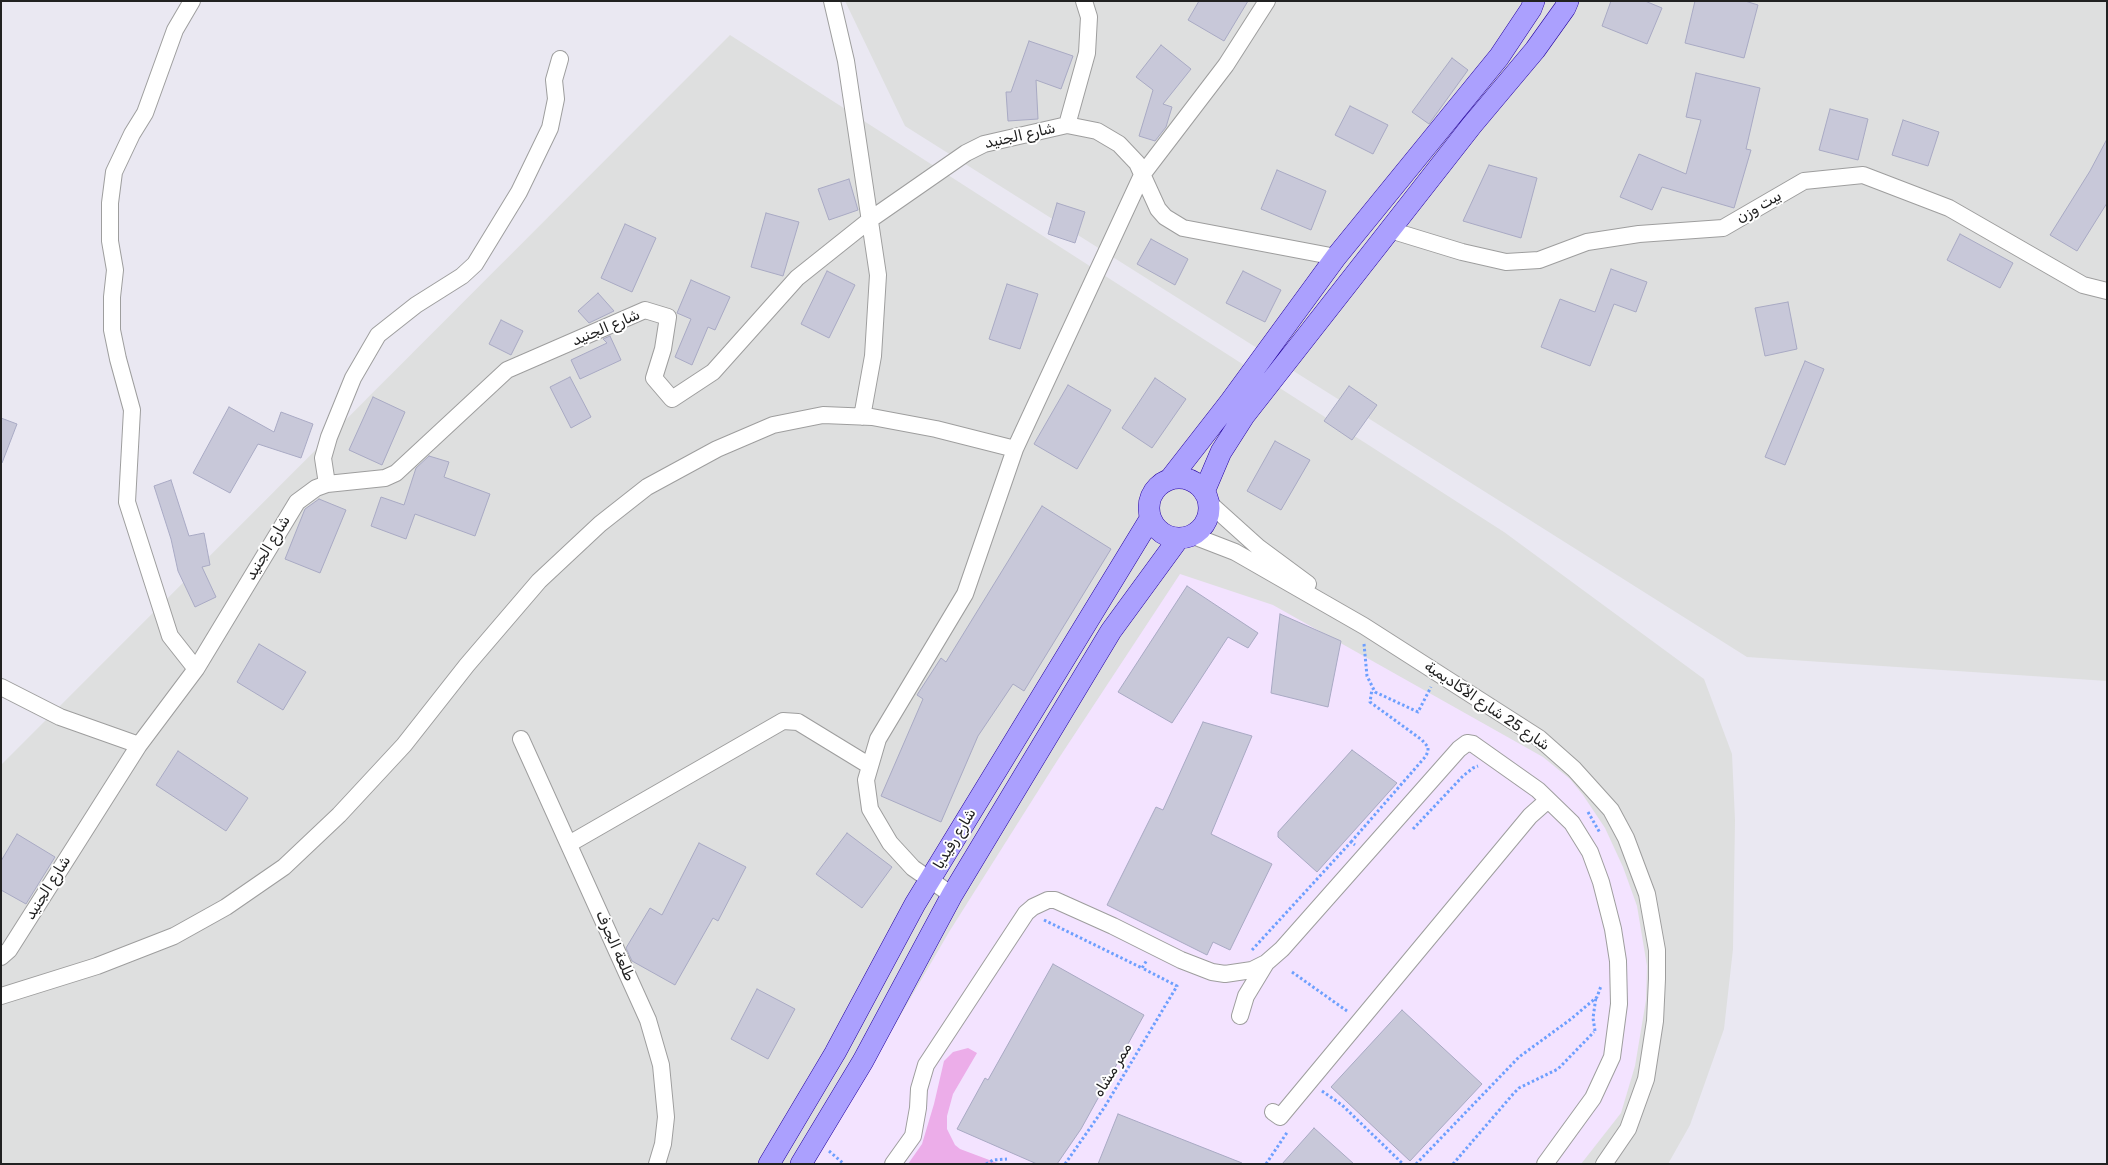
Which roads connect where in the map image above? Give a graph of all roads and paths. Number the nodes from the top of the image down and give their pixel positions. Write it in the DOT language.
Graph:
graph roads {
  1 [pos="192,1"];
  2 [pos="832,1"];
  3 [pos="1084,1"];
  4 [pos="1267,1"];
  5 [pos="1534,1"];
  6 [pos="1568,1"];
  7 [pos="560,59"];
  8 [pos="1067,125"];
  9 [pos="1142,175"];
  10 [pos="871,218"];
  11 [pos="1390,230"];
  12 [pos="1336,257"];
  13 [pos="2107,291"];
  14 [pos="862,416"];
  15 [pos="1015,449"];
  16 [pos="1170,479"];
  17 [pos="327,484"];
  18 [pos="1206,497"];
  19 [pos="1150,519"];
  20 [pos="1185,536"];
  21 [pos="1364,626"];
  22 [pos="196,669"];
  23 [pos="1,687"];
  24 [pos="1372,688"];
  25 [pos="521,739"];
  26 [pos="139,745"];
  27 [pos="870,766"];
  28 [pos="1484,767"];
  29 [pos="1548,800"];
  30 [pos="1411,831"];
  31 [pos="1351,842"];
  32 [pos="569,844"];
  33 [pos="929,880"];
  34 [pos="952,895"];
  35 [pos="1039,922"];
  36 [pos="4,951"];
  37 [pos="1147,959"];
  38 [pos="1266,963"];
  39 [pos="1142,968"];
  40 [pos="1292,972"];
  41 [pos="1602,981"];
  42 [pos="1,996"];
  43 [pos="1240,1016"];
  44 [pos="1361,1021"];
  45 [pos="1594,1032"];
  46 [pos="1320,1090"];
  47 [pos="1273,1112"];
  48 [pos="1007,1158"];
  49 [pos="657,1164"];
  50 [pos="769,1164"];
  51 [pos="801,1164"];
  52 [pos="893,1164"];
  53 [pos="986,1164"];
  54 [pos="1065,1164"];
  55 [pos="1403,1164"];
  56 [pos="1416,1164"];
  57 [pos="1453,1164"];
  58 [pos="1545,1164"];
  59 [pos="1604,1164"];
  1 -- 22 [label="street"];
  2 -- 10 [label="street"];
  3 -- 8 [label="street"];
  4 -- 9 [label="street"];
  5 -- 12 [label="main road"];
  6 -- 11 [label="main road"];
  7 -- 17 [label="street"];
  8 -- 9 [label="street, شارع الجنيد"];
  8 -- 10 [label="street, شارع الجنيد"];
  9 -- 12 [label="street, شارع الجنيد"];
  9 -- 15 [label="street"];
  10 -- 14 [label="street"];
  10 -- 17 [label="street, شارع الجنيد"];
  11 -- 13 [label="street, بيت وزن"];
  11 -- 18 [label="main road"];
  12 -- 16 [label="main road"];
  14 -- 15 [label="street"];
  14 -- 42 [label="street"];
  15 -- 27 [label="street"];
  16 -- 18 [label="main road"];
  16 -- 19 [label="main road"];
  17 -- 22 [label="street, شارع الجنيد"];
  18 -- 20 [label="main road"];
  18 -- 21 [label="street"];
  19 -- 20 [label="main road"];
  19 -- 33 [label="main road, شارع رفيديا"];
  20 -- 21 [label="street"];
  20 -- 34 [label="main road, شارع رفيديا"];
  21 -- 59 [label="street, شارع 25 شارع الأكاديمية"];
  22 -- 26 [label="street, شارع الجنيد"];
  23 -- 26 [label="street"];
  24 -- 31 [label="path"];
  25 -- 32 [label="street, طلعة الجرف"];
  26 -- 36 [label="street, شارع الجنيد"];
  27 -- 32 [label="street"];
  27 -- 33 [label="street"];
  28 -- 30 [label="path"];
  29 -- 38 [label="street"];
  29 -- 44 [label="street"];
  29 -- 58 [label="street"];
  32 -- 49 [label="street, طلعة الجرف"];
  33 -- 34 [label="street"];
  33 -- 50 [label="main road, شارع رفيديا"];
  34 -- 51 [label="main road, شارع رفيديا"];
  35 -- 39 [label="path"];
  37 -- 39 [label="path"];
  38 -- 43 [label="street"];
  38 -- 52 [label="street"];
  39 -- 54 [label="path, ممر مشاه"];
  40 -- 44 [label="path"];
  41 -- 56 [label="path"];
  44 -- 47 [label="street"];
  45 -- 57 [label="path"];
  46 -- 55 [label="path"];
  48 -- 53 [label="path"];
}
